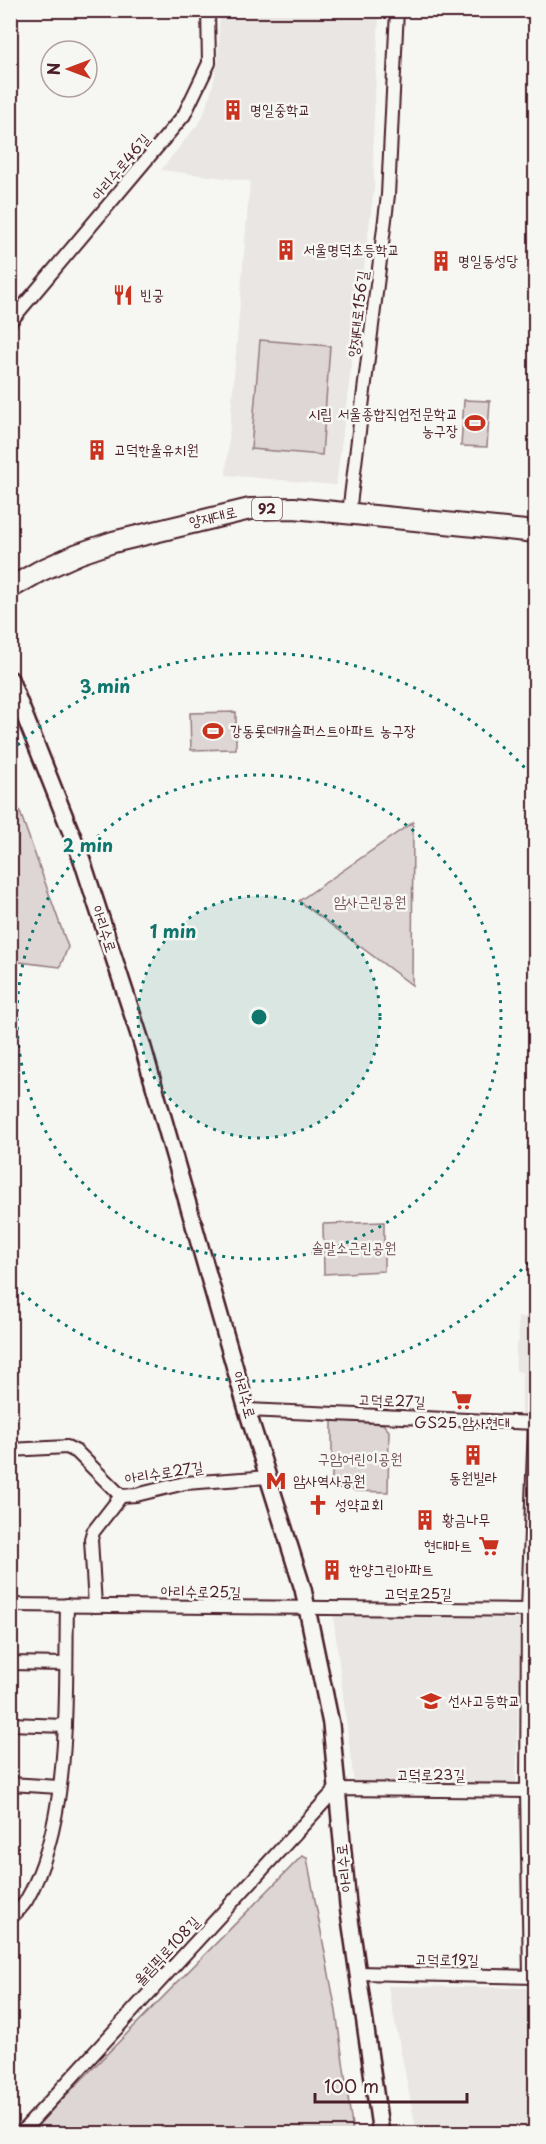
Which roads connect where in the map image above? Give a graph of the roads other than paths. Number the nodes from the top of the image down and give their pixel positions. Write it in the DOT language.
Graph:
graph roads {
  1 [pos="208,10"];
  2 [pos="397,10"];
  3 [pos="10,322"];
  4 [pos="349,513"];
  5 [pos="536,532"];
  6 [pos="10,588"];
  7 [pos="10,679"];
  8 [pos="248,1410"];
  9 [pos="535,1423"];
  10 [pos="10,1450"];
  11 [pos="269,1477"];
  12 [pos="121,1496"];
  13 [pos="10,1605"];
  14 [pos="67,1605"];
  15 [pos="95,1606"];
  16 [pos="308,1608"];
  17 [pos="532,1610"];
  18 [pos="10,1663"];
  19 [pos="66,1664"];
  20 [pos="10,1724"];
  21 [pos="65,1726"];
  22 [pos="10,1784"];
  23 [pos="59,1787"];
  24 [pos="336,1789"];
  25 [pos="531,1791"];
  26 [pos="10,1918"];
  27 [pos="358,1973"];
  28 [pos="533,1977"];
  29 [pos="20,2133"];
  30 [pos="381,2133"];
  1 -- 3 [label="street, 아리수로46길"];
  2 -- 4 [label="street, 양재대로156길"];
  4 -- 5 [label="main road, 양재대로 / 92"];
  4 -- 6 [label="main road, 양재대로 / 92"];
  7 -- 8 [label="street, 아리수로"];
  8 -- 9 [label="street, 고덕로27길"];
  8 -- 11 [label="street, 아리수로"];
  9 -- 17 [label="street, 고덕로27길"];
  10 -- 12 [label="street, 아리수로27길"];
  11 -- 12 [label="street, 아리수로27길"];
  11 -- 16 [label="street, 아리수로"];
  12 -- 15 [label="street"];
  13 -- 14 [label="street, 아리수로25길"];
  14 -- 15 [label="street, 아리수로25길"];
  14 -- 19 [label="street"];
  15 -- 16 [label="street, 아리수로25길"];
  16 -- 17 [label="street, 고덕로25길"];
  16 -- 24 [label="street, 아리수로"];
  17 -- 25 [label="street"];
  18 -- 19 [label="street"];
  19 -- 21 [label="street"];
  20 -- 21 [label="street"];
  21 -- 23 [label="street"];
  22 -- 23 [label="street"];
  23 -- 26 [label="street"];
  24 -- 25 [label="street, 고덕로23길"];
  24 -- 27 [label="street, 아리수로"];
  24 -- 29 [label="street, 올림픽로108길"];
  25 -- 28 [label="street"];
  27 -- 28 [label="street, 고덕로19길"];
  27 -- 30 [label="street, 아리수로"];
}
